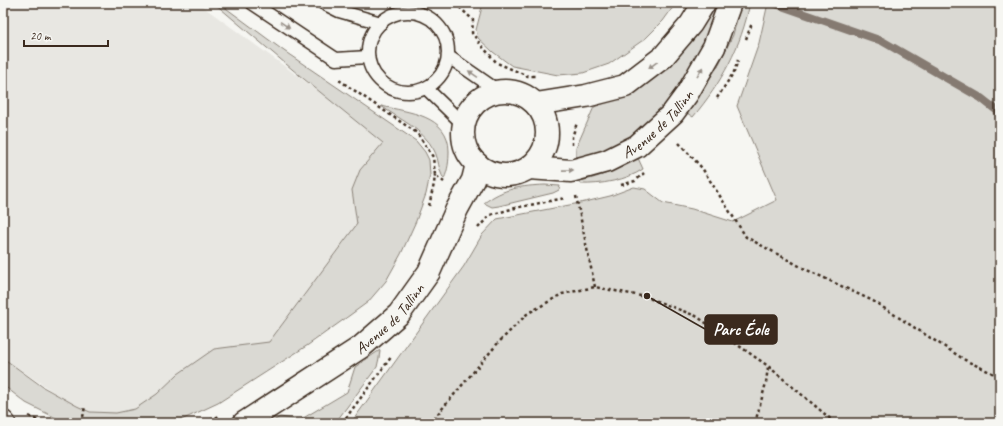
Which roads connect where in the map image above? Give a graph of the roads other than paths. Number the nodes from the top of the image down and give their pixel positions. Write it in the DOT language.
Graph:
graph roads {
  1 [pos="252,3"];
  2 [pos="323,3"];
  3 [pos="704,3"];
  4 [pos="730,3"];
  5 [pos="414,8"];
  6 [pos="381,23"];
  7 [pos="368,57"];
  8 [pos="449,57"];
  9 [pos="427,89"];
  10 [pos="498,91"];
  11 [pos="536,104"];
  12 [pos="464,125"];
  13 [pos="478,164"];
  14 [pos="529,168"];
  15 [pos="244,423"];
  1 -- 7 [label="lane, one-way"];
  2 -- 6 [label="lane"];
  3 -- 11 [label="street, one-way"];
  14 -- 4 [label="street, Avenue de Tallinn, one-way"];
  5 -- 6 [label="lane"];
  5 -- 8 [label="lane"];
  6 -- 7 [label="lane"];
  7 -- 9 [label="lane"];
  8 -- 9 [label="lane"];
  10 -- 8 [label="lane, one-way"];
  9 -- 12 [label="lane"];
  10 -- 11 [label="street"];
  10 -- 12 [label="street"];
  11 -- 14 [label="street"];
  12 -- 13 [label="street"];
  13 -- 14 [label="street"];
  13 -- 15 [label="street, Avenue de Tallinn"];
}
